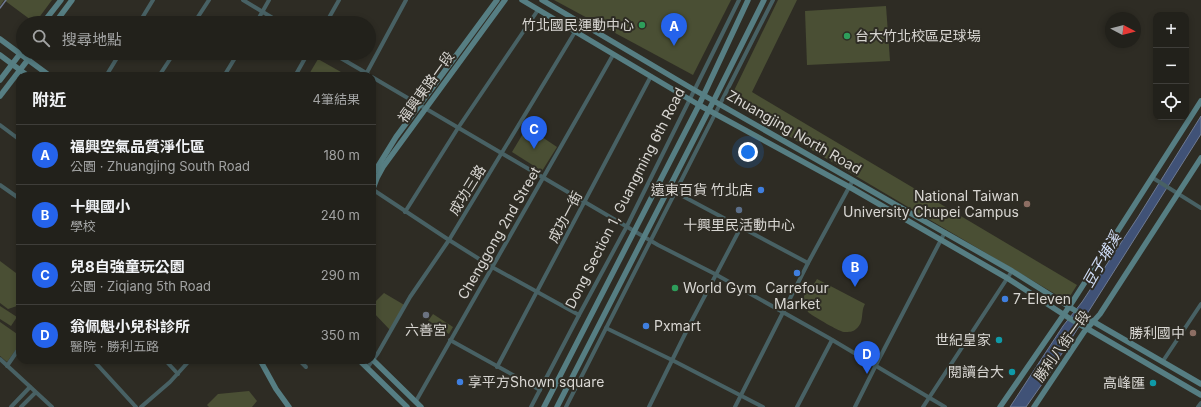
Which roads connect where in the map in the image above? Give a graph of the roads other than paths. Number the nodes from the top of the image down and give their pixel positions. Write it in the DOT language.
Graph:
graph roads {
  1 [pos="61,0"];
  2 [pos="72,0"];
  3 [pos="153,0"];
  4 [pos="209,0"];
  5 [pos="243,0"];
  6 [pos="269,0"];
  7 [pos="339,0"];
  8 [pos="406,0"];
  9 [pos="497,0"];
  10 [pos="505,0"];
  11 [pos="522,0"];
  12 [pos="542,0"];
  13 [pos="740,0"];
  14 [pos="748,0"];
  15 [pos="764,0"];
  16 [pos="773,0"];
  17 [pos="538,10"];
  18 [pos="262,12"];
  19 [pos="48,16"];
  20 [pos="60,16"];
  21 [pos="143,16"];
  22 [pos="199,16"];
  23 [pos="260,16"];
  24 [pos="269,16"];
  25 [pos="330,16"];
  26 [pos="581,22"];
  27 [pos="575,32"];
  28 [pos="0,39"];
  29 [pos="16,48"];
  30 [pos="0,55"];
  31 [pos="613,55"];
  32 [pos="16,59"];
  33 [pos="28,60"];
  34 [pos="116,60"];
  35 [pos="169,60"];
  36 [pos="234,60"];
  37 [pos="304,60"];
  38 [pos="343,60"];
  39 [pos="12,64"];
  40 [pos="20,70"];
  41 [pos="23,72"];
  42 [pos="44,72"];
  43 [pos="108,72"];
  44 [pos="162,72"];
  45 [pos="226,72"];
  46 [pos="297,72"];
  47 [pos="363,72"];
  48 [pos="371,72"];
  49 [pos="16,75"];
  50 [pos="651,76"];
  51 [pos="0,80"];
  52 [pos="376,80"];
  53 [pos="695,90"];
  54 [pos="704,95"];
  55 [pos="0,96"];
  56 [pos="690,100"];
  57 [pos="714,100"];
  58 [pos="1201,101"];
  59 [pos="720,104"];
  60 [pos="699,105"];
  61 [pos="423,107"];
  62 [pos="709,110"];
  63 [pos="715,114"];
  64 [pos="0,125"];
  65 [pos="458,128"];
  66 [pos="16,137"];
  67 [pos="502,154"];
  68 [pos="1201,158"];
  69 [pos="376,170"];
  70 [pos="544,178"];
  71 [pos="1153,178"];
  72 [pos="376,180"];
  73 [pos="853,180"];
  74 [pos="0,185"];
  75 [pos="849,188"];
  76 [pos="675,192"];
  77 [pos="376,193"];
  78 [pos="1178,194"];
  79 [pos="16,196"];
  80 [pos="585,202"];
  81 [pos="1201,208"];
  82 [pos="405,212"];
  83 [pos="626,226"];
  84 [pos="741,227"];
  85 [pos="634,230"];
  86 [pos="945,232"];
  87 [pos="644,236"];
  88 [pos="449,240"];
  89 [pos="650,240"];
  90 [pos="941,240"];
  91 [pos="808,263"];
  92 [pos="492,267"];
  93 [pos="1012,271"];
  94 [pos="715,274"];
  95 [pos="1007,278"];
  96 [pos="538,291"];
  97 [pos="1201,304"];
  98 [pos="1072,309"];
  99 [pos="783,312"];
  100 [pos="579,315"];
  101 [pos="1066,316"];
  102 [pos="1094,322"];
  103 [pos="606,328"];
  104 [pos="1085,328"];
  105 [pos="450,340"];
  106 [pos="832,340"];
  107 [pos="16,353"];
  108 [pos="376,353"];
  109 [pos="0,359"];
  110 [pos="672,360"];
  111 [pos="1163,362"];
  112 [pos="97,364"];
  113 [pos="169,364"];
  114 [pos="187,364"];
  115 [pos="262,364"];
  116 [pos="303,364"];
  117 [pos="363,364"];
  118 [pos="370,364"];
  119 [pos="376,364"];
  120 [pos="876,365"];
  121 [pos="7,366"];
  122 [pos="306,367"];
  123 [pos="497,367"];
  124 [pos="367,368"];
  125 [pos="178,374"];
  126 [pos="1201,384"];
  127 [pos="30,387"];
  128 [pos="540,390"];
  129 [pos="37,394"];
  130 [pos="741,395"];
  131 [pos="1201,395"];
  132 [pos="929,398"];
  133 [pos="416,401"];
  134 [pos="1201,403"];
  135 [pos="11,407"];
  136 [pos="21,407"];
  137 [pos="25,407"];
  138 [pos="52,407"];
  139 [pos="136,407"];
  140 [pos="141,407"];
  141 [pos="289,407"];
  142 [pos="407,407"];
  143 [pos="422,407"];
  144 [pos="532,407"];
  145 [pos="544,407"];
  146 [pos="557,407"];
  147 [pos="566,407"];
  148 [pos="649,407"];
  149 [pos="735,407"];
  150 [pos="763,407"];
  151 [pos="797,407"];
  152 [pos="855,407"];
  153 [pos="923,407"];
  154 [pos="946,407"];
  155 [pos="1000,407"];
  156 [pos="1034,407"];
  157 [pos="1198,407"];
  1 -- 19 [label="street"];
  2 -- 20 [label="street"];
  3 -- 21 [label="street"];
  4 -- 22 [label="street"];
  5 -- 18 [label="street"];
  6 -- 18 [label="street"];
  7 -- 25 [label="street"];
  8 -- 48 [label="street"];
  9 -- 61 [label="street, 福興東路一段"];
  10 -- 61 [label="street, 福興東路一段"];
  11 -- 17 [label="street, Zhuangjing North Road"];
  12 -- 26 [label="street, Zhuangjing North Road"];
  13 -- 53 [label="street, Dong Section 1, Guangming 6th Road"];
  14 -- 54 [label="street, Dong Section 1, Guangming 6th Road"];
  15 -- 57 [label="street"];
  16 -- 59 [label="street"];
  17 -- 27 [label="street, Zhuangjing North Road"];
  17 -- 65 [label="street"];
  18 -- 23 [label="street"];
  18 -- 24 [label="street"];
  26 -- 27 [label="street, 成功三路"];
  26 -- 53 [label="street, Zhuangjing North Road"];
  27 -- 31 [label="street, Zhuangjing North Road"];
  27 -- 67 [label="street, 成功三路"];
  28 -- 29 [label="street"];
  30 -- 39 [label="street"];
  31 -- 50 [label="street, Zhuangjing North Road"];
  31 -- 70 [label="street, Chenggong 2nd Street"];
  32 -- 39 [label="street"];
  33 -- 40 [label="street"];
  33 -- 42 [label="street"];
  34 -- 43 [label="street"];
  35 -- 44 [label="street"];
  36 -- 45 [label="street"];
  37 -- 46 [label="street"];
  38 -- 47 [label="street"];
  39 -- 40 [label="street"];
  39 -- 51 [label="street"];
  40 -- 41 [label="street"];
  49 -- 55 [label="street"];
  50 -- 56 [label="street, Zhuangjing North Road"];
  50 -- 80 [label="street, 成功一街"];
  52 -- 61 [label="street"];
  53 -- 54 [label="street, Zhuangjing North Road"];
  53 -- 56 [label="street, Dong Section 1, Guangming 6th Road"];
  54 -- 57 [label="street, Zhuangjing North Road"];
  54 -- 60 [label="street, Dong Section 1, Guangming 6th Road"];
  56 -- 60 [label="street, Zhuangjing North Road"];
  56 -- 83 [label="street, Dong Section 1, Guangming 6th Road"];
  57 -- 59 [label="street, Zhuangjing North Road"];
  57 -- 62 [label="street"];
  58 -- 71 [label="street"];
  59 -- 63 [label="street"];
  59 -- 73 [label="street, Zhuangjing North Road"];
  60 -- 62 [label="street, Zhuangjing North Road"];
  60 -- 85 [label="street, Dong Section 1, Guangming 6th Road"];
  61 -- 65 [label="street"];
  61 -- 69 [label="street, 福興東路一段"];
  61 -- 72 [label="street, 福興東路一段"];
  62 -- 63 [label="street, Zhuangjing North Road"];
  62 -- 87 [label="street"];
  63 -- 75 [label="street, Zhuangjing North Road"];
  63 -- 76 [label="street"];
  64 -- 66 [label="street"];
  65 -- 67 [label="street"];
  65 -- 82 [label="street"];
  67 -- 70 [label="street"];
  67 -- 88 [label="street, 成功三路"];
  68 -- 78 [label="street, 勝利八街一段"];
  70 -- 80 [label="street"];
  70 -- 92 [label="street, Chenggong 2nd Street"];
  71 -- 78 [label="street"];
  71 -- 98 [label="street"];
  73 -- 75 [label="street"];
  73 -- 86 [label="street, Zhuangjing North Road"];
  74 -- 79 [label="street"];
  75 -- 90 [label="street, Zhuangjing North Road"];
  75 -- 91 [label="street"];
  76 -- 84 [label="street"];
  76 -- 89 [label="street"];
  77 -- 82 [label="street"];
  78 -- 81 [label="street"];
  78 -- 102 [label="street, 勝利八街一段"];
  80 -- 83 [label="street"];
  80 -- 96 [label="street, 成功一街"];
  82 -- 88 [label="street"];
  83 -- 85 [label="street"];
  83 -- 100 [label="street, Dong Section 1, Guangming 6th Road"];
  84 -- 91 [label="street"];
  84 -- 94 [label="street"];
  85 -- 87 [label="street"];
  85 -- 145 [label="street, Dong Section 1, Guangming 6th Road"];
  86 -- 90 [label="street"];
  86 -- 93 [label="street, Zhuangjing North Road"];
  87 -- 89 [label="street"];
  87 -- 146 [label="street"];
  88 -- 92 [label="street"];
  88 -- 108 [label="street, 成功三路"];
  89 -- 94 [label="street"];
  89 -- 103 [label="street"];
  90 -- 95 [label="street, Zhuangjing North Road"];
  90 -- 120 [label="street"];
  91 -- 99 [label="street"];
  92 -- 96 [label="street"];
  92 -- 105 [label="street, Chenggong 2nd Street"];
  93 -- 95 [label="street"];
  93 -- 98 [label="street, Zhuangjing North Road"];
  94 -- 99 [label="street"];
  94 -- 110 [label="street"];
  95 -- 101 [label="street, Zhuangjing North Road"];
  95 -- 132 [label="street"];
  96 -- 100 [label="street"];
  96 -- 123 [label="street, 成功一街"];
  97 -- 111 [label="street"];
  98 -- 101 [label="street"];
  98 -- 102 [label="street, Zhuangjing North Road"];
  99 -- 106 [label="street"];
  99 -- 130 [label="street"];
  100 -- 128 [label="street, Dong Section 1, Guangming 6th Road"];
  101 -- 104 [label="street, Zhuangjing North Road"];
  101 -- 155 [label="street"];
  102 -- 104 [label="street, 勝利八街一段"];
  102 -- 111 [label="street"];
  103 -- 110 [label="street"];
  103 -- 147 [label="street"];
  104 -- 131 [label="street"];
  104 -- 156 [label="street, 勝利八街一段"];
  105 -- 123 [label="street"];
  105 -- 133 [label="street, Chenggong 2nd Street"];
  106 -- 120 [label="street"];
  106 -- 151 [label="street"];
  107 -- 121 [label="street"];
  109 -- 121 [label="street"];
  110 -- 130 [label="street"];
  110 -- 148 [label="street"];
  111 -- 126 [label="street"];
  112 -- 139 [label="street"];
  113 -- 125 [label="street"];
  114 -- 125 [label="street"];
  115 -- 141 [label="street"];
  116 -- 122 [label="street"];
  117 -- 124 [label="street"];
  118 -- 124 [label="street, 成功三路"];
  119 -- 133 [label="street"];
  120 -- 132 [label="street"];
  120 -- 152 [label="street"];
  121 -- 127 [label="street"];
  123 -- 128 [label="street"];
  124 -- 142 [label="street"];
  125 -- 140 [label="street"];
  127 -- 129 [label="street"];
  127 -- 135 [label="street"];
  128 -- 144 [label="street, Dong Section 1, Guangming 6th Road"];
  129 -- 136 [label="street"];
  129 -- 137 [label="street"];
  129 -- 138 [label="street"];
  130 -- 149 [label="street"];
  130 -- 150 [label="street"];
  132 -- 153 [label="street"];
  132 -- 154 [label="street"];
  133 -- 143 [label="street"];
  134 -- 157 [label="street"];
}
